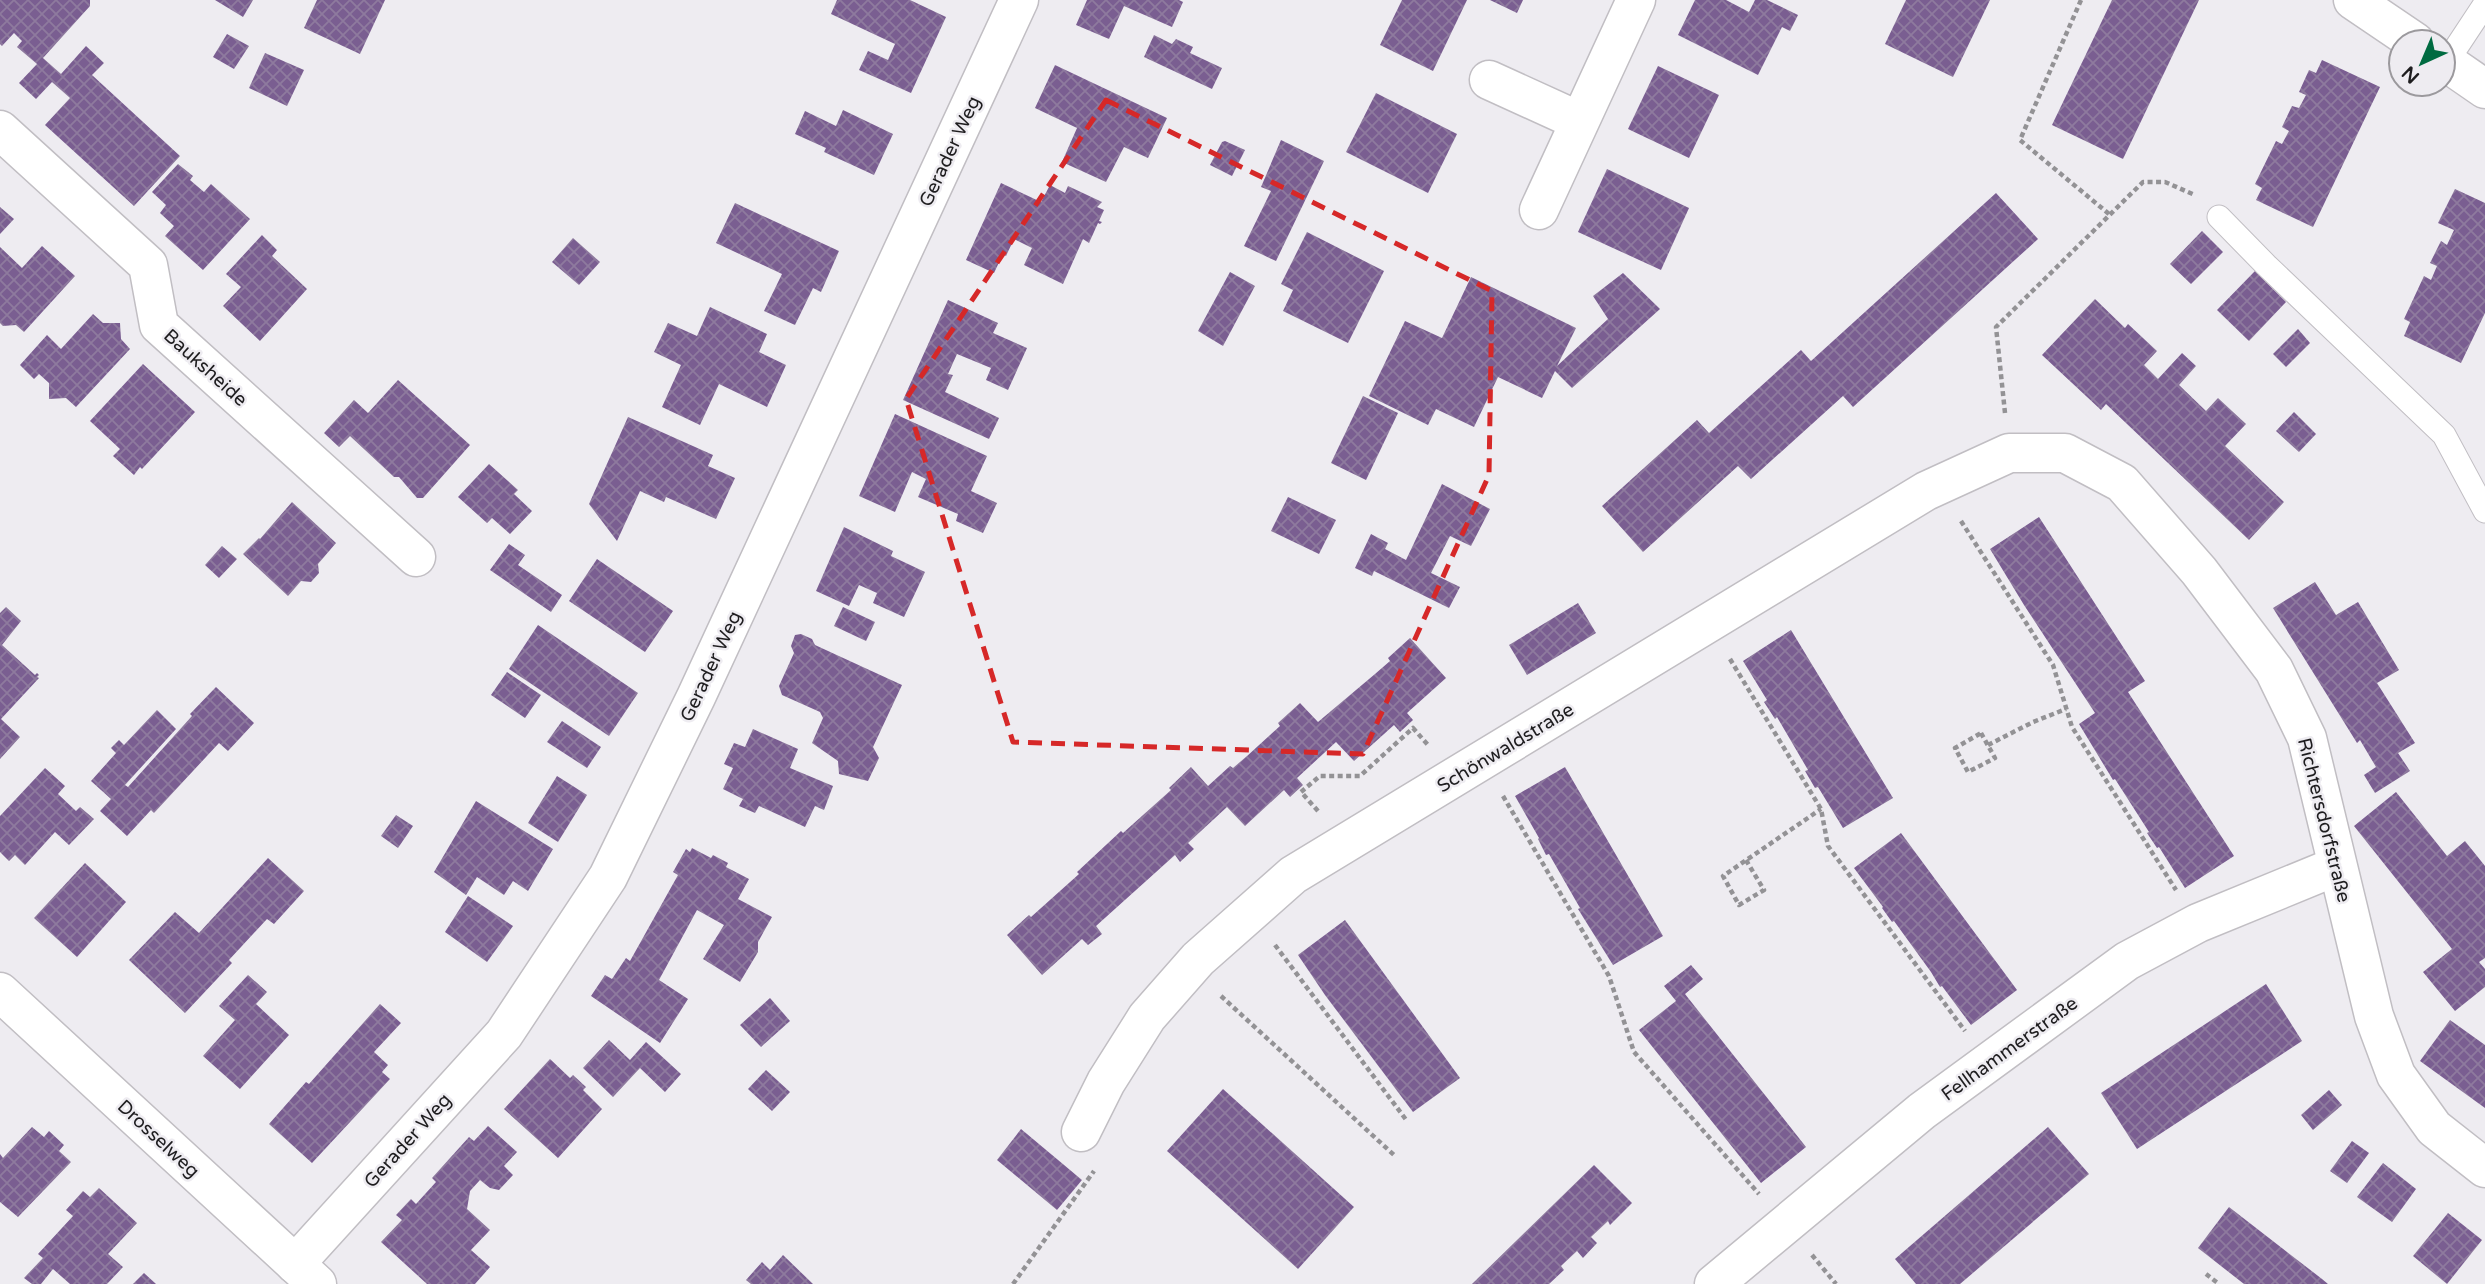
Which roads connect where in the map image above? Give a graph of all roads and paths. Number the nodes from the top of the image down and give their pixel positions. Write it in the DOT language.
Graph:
graph roads {
  1 [pos="1019,0"];
  2 [pos="1636,0"];
  3 [pos="2081,0"];
  4 [pos="2353,0"];
  5 [pos="2485,4"];
  6 [pos="2395,28"];
  7 [pos="2457,33"];
  8 [pos="2457,70"];
  9 [pos="1489,80"];
  10 [pos="2485,89"];
  11 [pos="1579,121"];
  12 [pos="0,130"];
  13 [pos="1539,210"];
  14 [pos="2109,214"];
  15 [pos="2220,217"];
  16 [pos="2009,453"];
  17 [pos="2485,511"];
  18 [pos="1958,516"];
  19 [pos="416,557"];
  20 [pos="1725,652"];
  21 [pos="2066,709"];
  22 [pos="1988,745"];
  23 [pos="1456,777"];
  24 [pos="1497,786"];
  25 [pos="1821,809"];
  26 [pos="1347,843"];
  27 [pos="1746,860"];
  28 [pos="2337,866"];
  29 [pos="2198,923"];
  30 [pos="1268,936"];
  31 [pos="0,992"];
  32 [pos="1217,992"];
  33 [pos="1988,1063"];
  34 [pos="1407,1121"];
  35 [pos="1085,1125"];
  36 [pos="1394,1155"];
  37 [pos="2485,1168"];
  38 [pos="1796,1236"];
  39 [pos="306,1274"];
  40 [pos="2206,1274"];
  41 [pos="1013,1284"];
  42 [pos="1714,1284"];
  43 [pos="1836,1284"];
  44 [pos="2218,1284"];
  1 -- 39 [label="street, Gerader Weg"];
  2 -- 11 [label="street"];
  3 -- 14 [label="path"];
  4 -- 6 [label="street"];
  5 -- 7 [label="lane"];
  8 -- 10 [label="street"];
  9 -- 11 [label="street"];
  11 -- 13 [label="street"];
  12 -- 19 [label="street, Bauksheide"];
  14 -- 15 [label="path"];
  14 -- 16 [label="path"];
  15 -- 17 [label="lane"];
  16 -- 23 [label="street, Schönwaldstraße"];
  16 -- 28 [label="street, Richtersdorfstraße"];
  18 -- 21 [label="path"];
  20 -- 25 [label="path"];
  21 -- 22 [label="path"];
  21 -- 29 [label="path"];
  22 -- 22 [label="path"];
  23 -- 26 [label="street, Schönwaldstraße"];
  23 -- 26 [label="path"];
  24 -- 38 [label="path"];
  25 -- 27 [label="path"];
  25 -- 33 [label="path"];
  26 -- 35 [label="street, Schönwaldstraße"];
  27 -- 27 [label="path"];
  28 -- 29 [label="street, Fellhammerstraße"];
  28 -- 37 [label="street, Richtersdorfstraße"];
  29 -- 33 [label="street, Fellhammerstraße"];
  30 -- 34 [label="path"];
  31 -- 39 [label="street, Drosselweg"];
  32 -- 36 [label="path"];
  33 -- 38 [label="street, Fellhammerstraße"];
  35 -- 41 [label="path"];
  38 -- 42 [label="street, Fellhammerstraße"];
  38 -- 43 [label="path"];
  40 -- 44 [label="path"];
}
